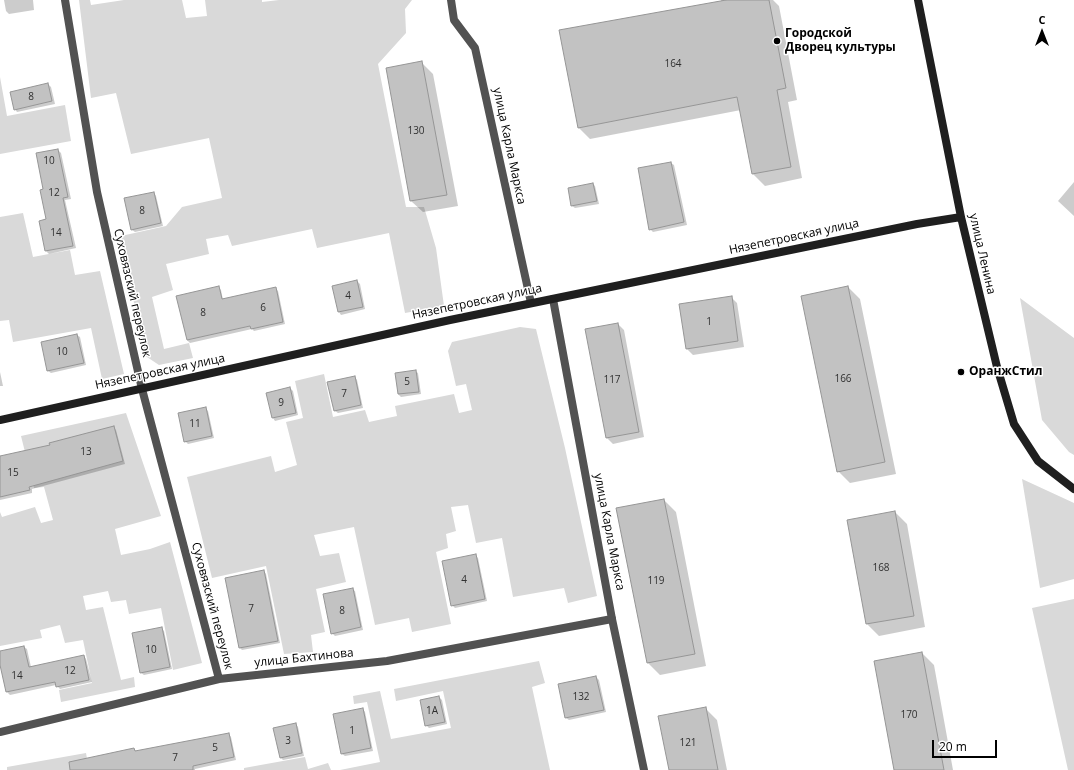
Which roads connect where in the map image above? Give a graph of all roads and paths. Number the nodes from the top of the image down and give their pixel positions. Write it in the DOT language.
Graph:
graph roads {
  1 [pos="65,0"];
  2 [pos="451,0"];
  3 [pos="918,0"];
  4 [pos="961,217"];
  5 [pos="553,299"];
  6 [pos="531,303"];
  7 [pos="142,389"];
  8 [pos="0,420"];
  9 [pos="1074,489"];
  10 [pos="612,619"];
  11 [pos="219,680"];
  12 [pos="0,732"];
  13 [pos="644,770"];
  1 -- 7 [label="street, Суховязский переулок"];
  2 -- 6 [label="street, улица Карла Маркса"];
  3 -- 4 [label="main road, улица Ленина"];
  4 -- 5 [label="main road, Нязепетровская улица"];
  4 -- 9 [label="main road, улица Ленина"];
  5 -- 6 [label="main road, Нязепетровская улица"];
  5 -- 10 [label="street, улица Карла Маркса"];
  6 -- 7 [label="main road, Нязепетровская улица"];
  7 -- 8 [label="main road, Нязепетровская улица"];
  7 -- 11 [label="street, Суховязский переулок"];
  10 -- 11 [label="street, улица Бахтинова"];
  10 -- 13 [label="street, улица Карла Маркса"];
  11 -- 12 [label="street, улица Бахтинова"];
}
